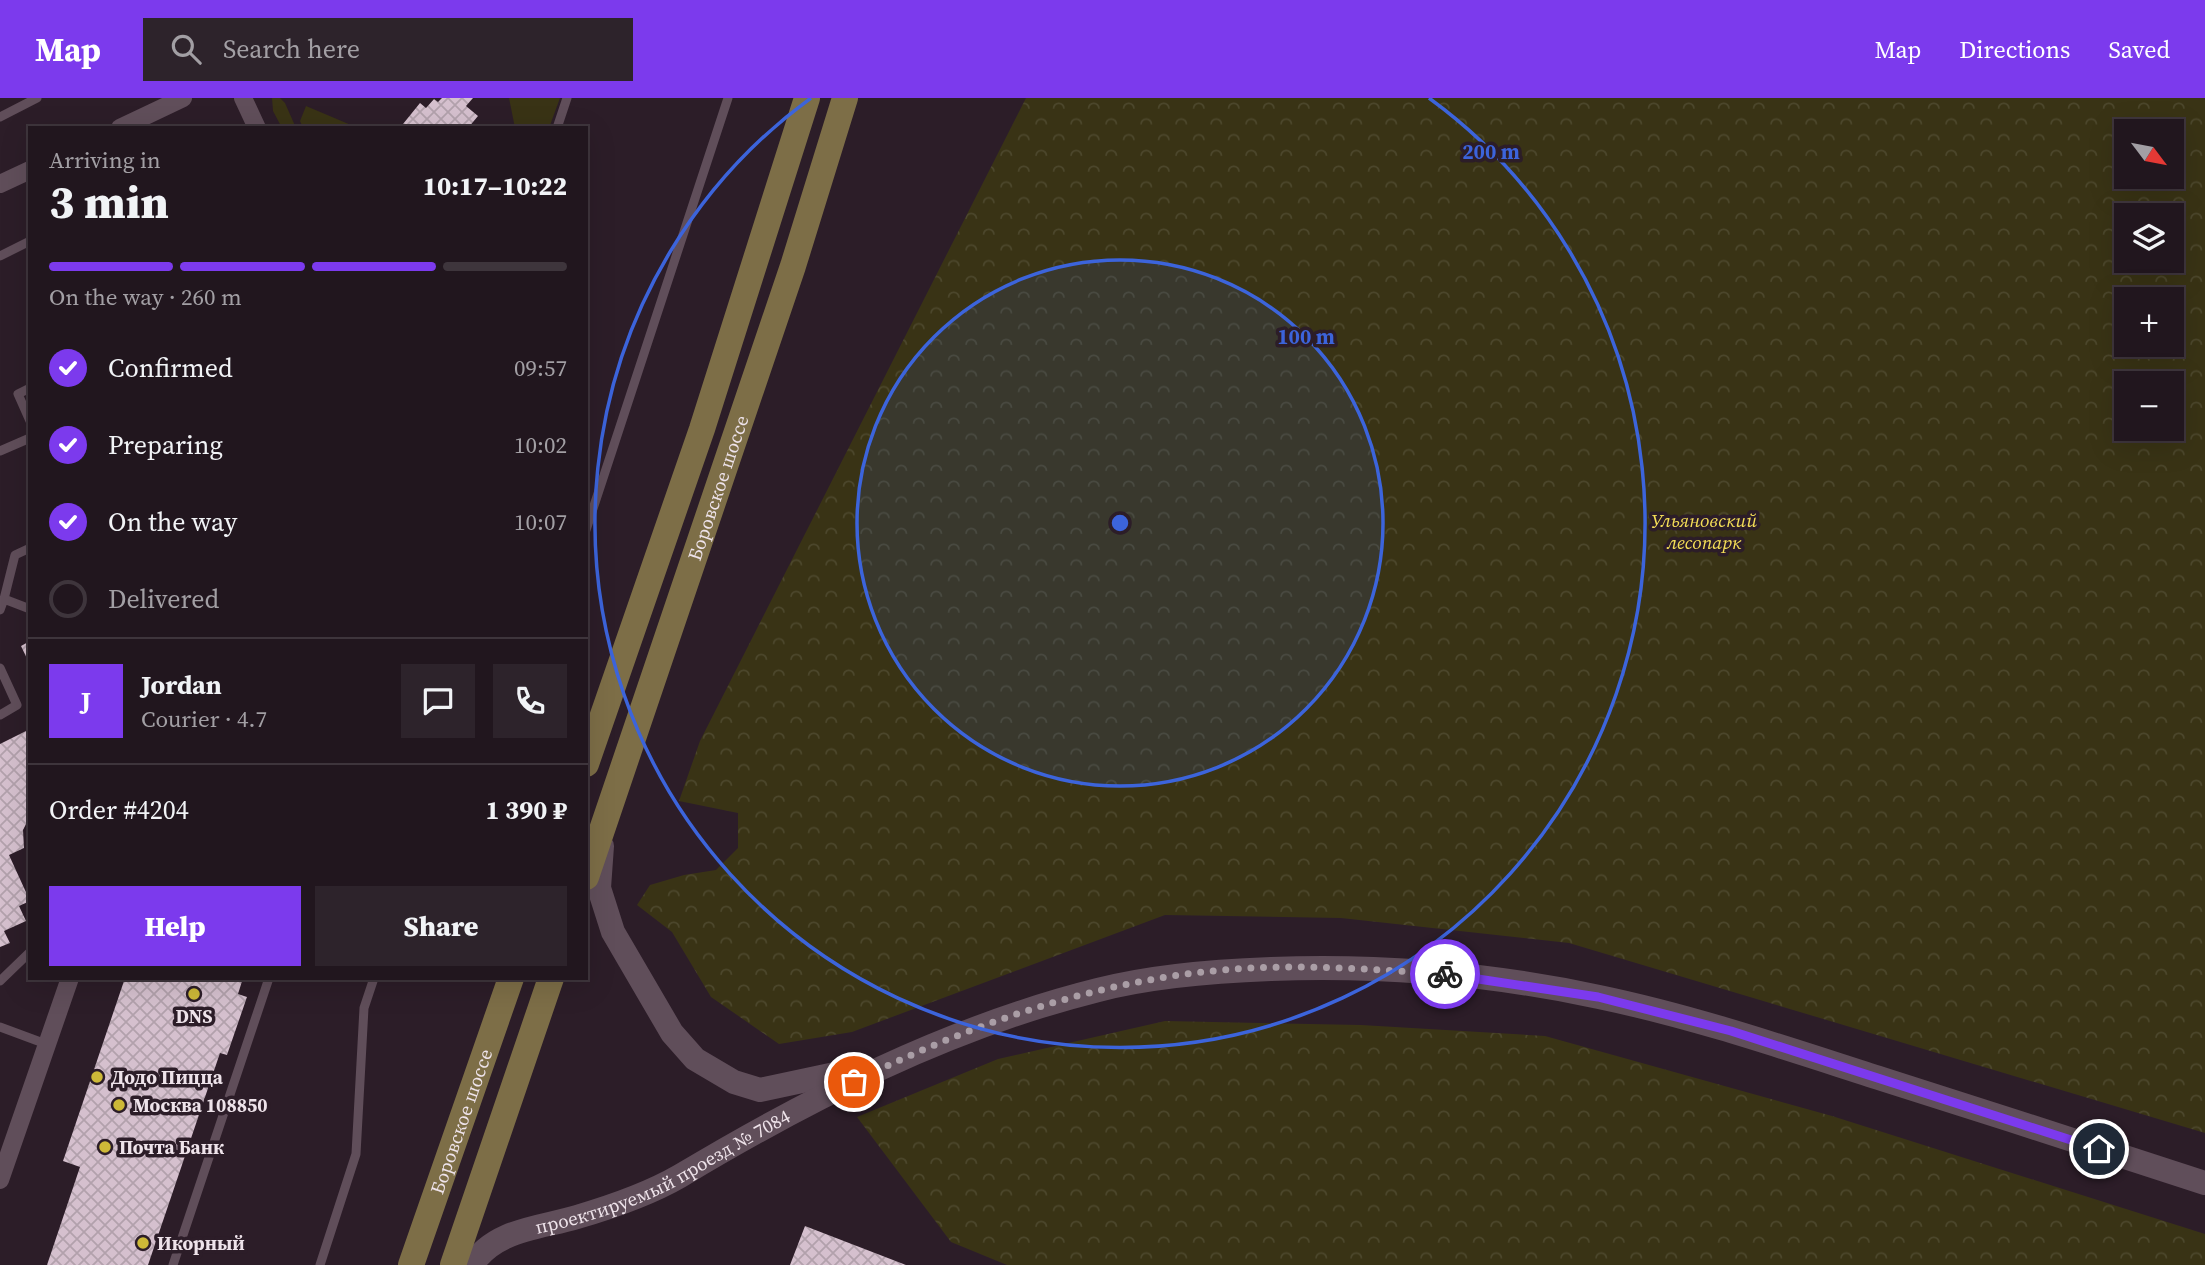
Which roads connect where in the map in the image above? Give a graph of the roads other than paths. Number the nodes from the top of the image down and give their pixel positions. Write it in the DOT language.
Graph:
graph roads {
  1 [pos="37,98"];
  2 [pos="183,98"];
  3 [pos="243,98"];
  4 [pos="567,98"];
  5 [pos="728,98"];
  6 [pos="807,98"];
  7 [pos="845,98"];
  8 [pos="0,117"];
  9 [pos="124,126"];
  10 [pos="256,126"];
  11 [pos="558,126"];
  12 [pos="28,171"];
  13 [pos="0,184"];
  14 [pos="28,242"];
  15 [pos="0,256"];
  16 [pos="28,389"];
  17 [pos="28,416"];
  18 [pos="28,439"];
  19 [pos="0,451"];
  20 [pos="588,524"];
  21 [pos="28,549"];
  22 [pos="4,599"];
  23 [pos="28,608"];
  24 [pos="0,610"];
  25 [pos="0,668"];
  26 [pos="0,715"];
  27 [pos="588,758"];
  28 [pos="604,826"];
  29 [pos="588,871"];
  30 [pos="28,954"];
  31 [pos="69,980"];
  32 [pos="268,980"];
  33 [pos="373,980"];
  34 [pos="510,980"];
  35 [pos="550,980"];
  36 [pos="0,981"];
  37 [pos="0,1027"];
  38 [pos="46,1044"];
  39 [pos="895,1062"];
  40 [pos="0,1180"];
  41 [pos="2205,1183"];
  42 [pos="173,1265"];
  43 [pos="320,1265"];
  44 [pos="411,1265"];
  45 [pos="453,1265"];
  46 [pos="472,1265"];
  1 -- 8 [label="lane"];
  2 -- 9 [label="street"];
  3 -- 10 [label="street"];
  4 -- 11 [label="lane"];
  5 -- 20 [label="lane"];
  6 -- 27 [label="main road, Боровское шоссе"];
  7 -- 28 [label="main road, Боровское шоссе"];
  12 -- 13 [label="street"];
  14 -- 15 [label="lane"];
  16 -- 17 [label="lane"];
  18 -- 19 [label="lane"];
  21 -- 22 [label="lane"];
  22 -- 23 [label="lane"];
  22 -- 24 [label="lane"];
  25 -- 26 [label="lane"];
  28 -- 29 [label="main road, Боровское шоссе"];
  28 -- 39 [label="street, проектируемый проезд № 7084"];
  30 -- 36 [label="lane"];
  31 -- 38 [label="street"];
  32 -- 42 [label="lane"];
  33 -- 43 [label="lane"];
  34 -- 44 [label="main road, Боровское шоссе"];
  35 -- 45 [label="main road, Боровское шоссе"];
  37 -- 38 [label="lane"];
  38 -- 40 [label="street"];
  39 -- 41 [label="street, проектируемый проезд № 7084"];
  39 -- 46 [label="street, проектируемый проезд № 7084"];
}
